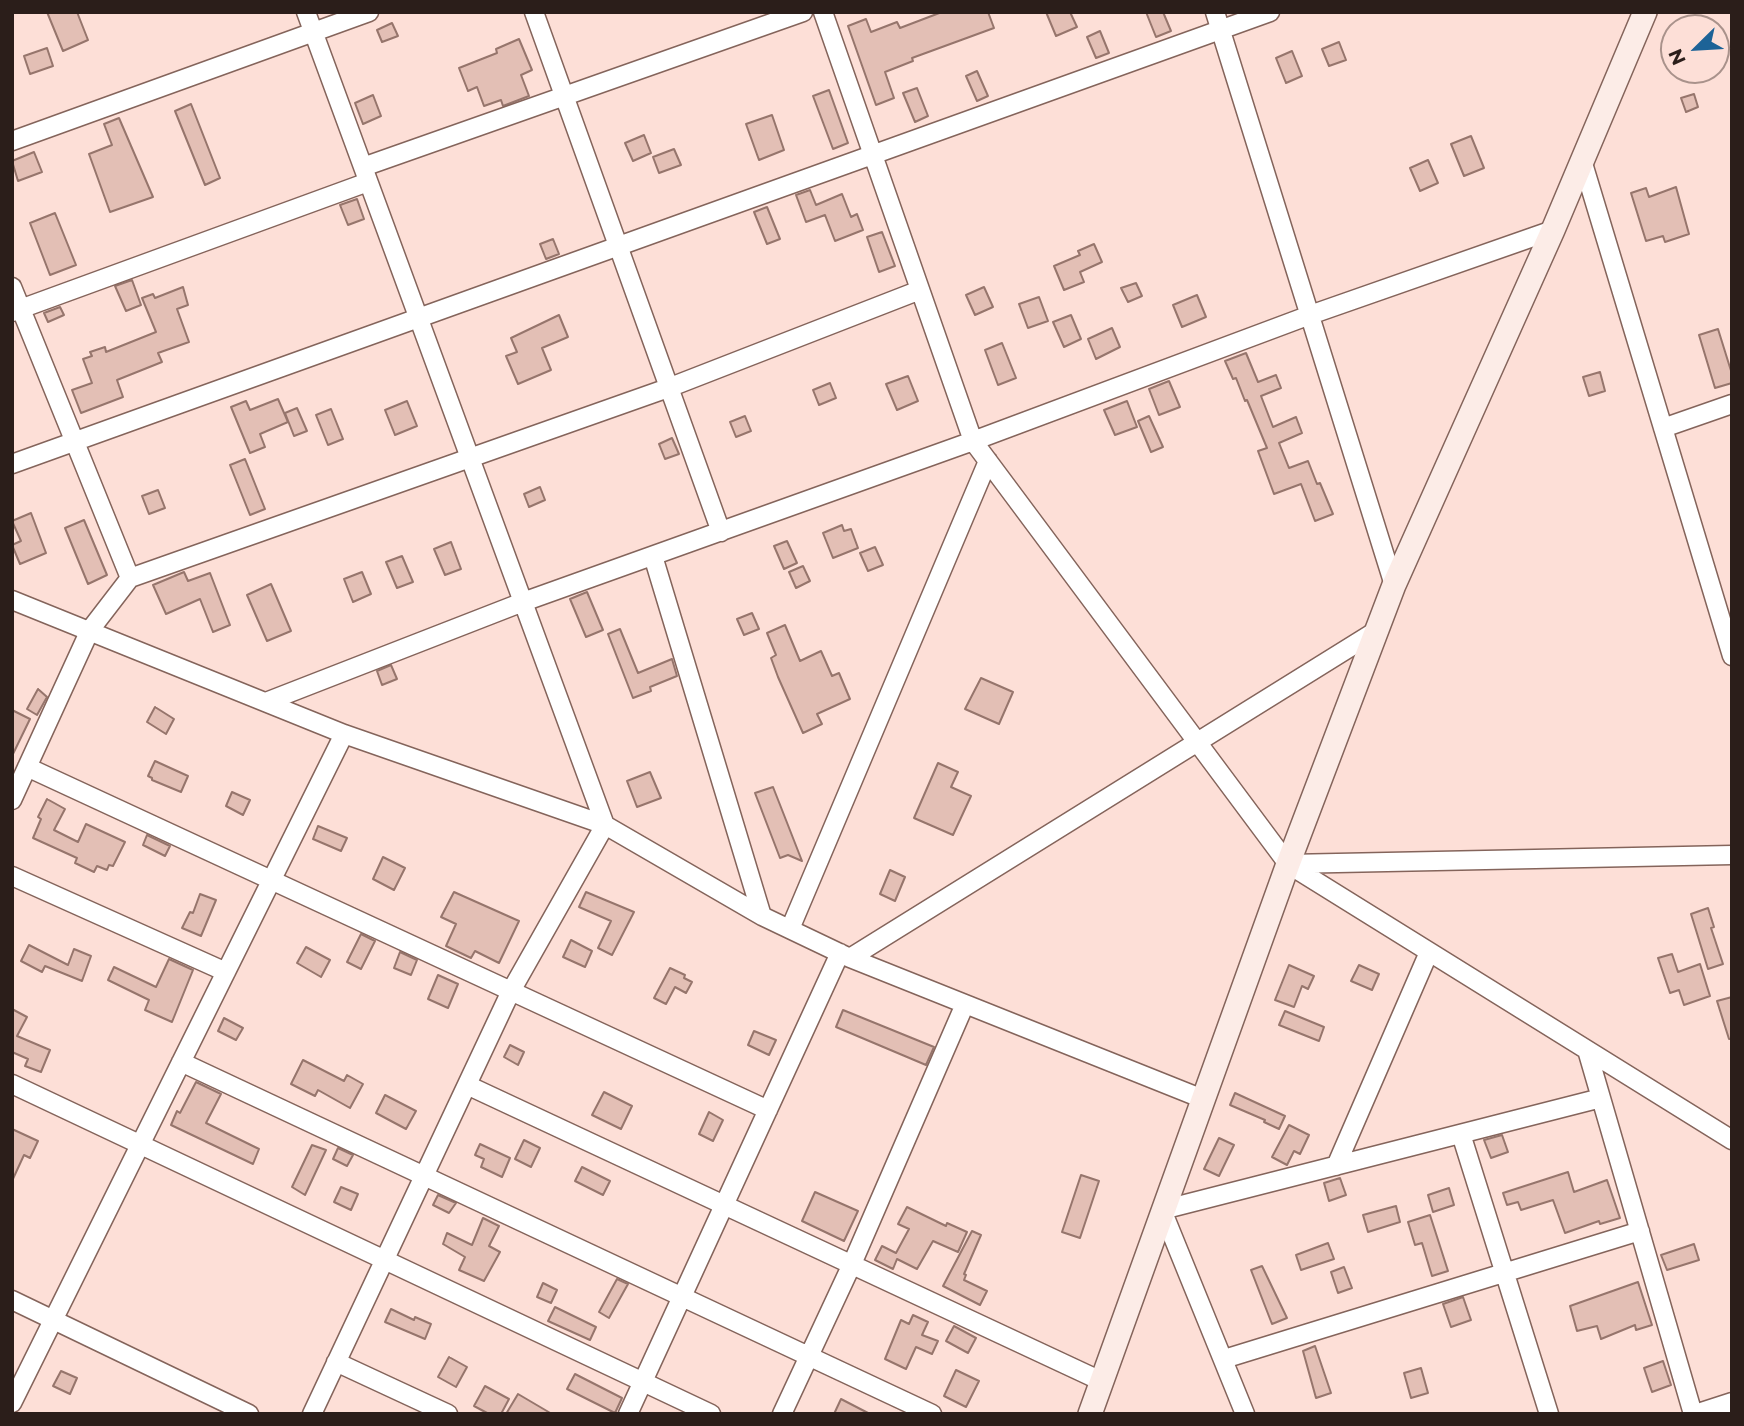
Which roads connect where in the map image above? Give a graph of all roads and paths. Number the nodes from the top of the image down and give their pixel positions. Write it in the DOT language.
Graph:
graph roads {
  1 [pos="306,12"];
  2 [pos="369,12"];
  3 [pos="534,12"];
  4 [pos="803,12"];
  5 [pos="823,12"];
  6 [pos="1270,12"];
  7 [pos="1646,12"];
  8 [pos="1218,21"];
  9 [pos="313,32"];
  10 [pos="564,96"];
  11 [pos="12,141"];
  12 [pos="873,155"];
  13 [pos="1582,160"];
  14 [pos="366,175"];
  15 [pos="1553,230"];
  16 [pos="618,247"];
  17 [pos="12,287"];
  18 [pos="920,290"];
  19 [pos="17,310"];
  20 [pos="1310,315"];
  21 [pos="418,318"];
  22 [pos="668,388"];
  23 [pos="1732,404"];
  24 [pos="1663,428"];
  25 [pos="972,441"];
  26 [pos="75,442"];
  27 [pos="470,457"];
  28 [pos="988,461"];
  29 [pos="12,464"];
  30 [pos="721,532"];
  31 [pos="653,556"];
  32 [pos="130,578"];
  33 [pos="1394,585"];
  34 [pos="12,600"];
  35 [pos="523,602"];
  36 [pos="90,630"];
  37 [pos="1376,632"];
  38 [pos="1732,656"];
  39 [pos="266,702"];
  40 [pos="344,734"];
  41 [pos="1199,742"];
  42 [pos="27,766"];
  43 [pos="12,800"];
  44 [pos="605,825"];
  45 [pos="1732,855"];
  46 [pos="1288,864"];
  47 [pos="12,876"];
  48 [pos="271,880"];
  49 [pos="762,916"];
  50 [pos="790,929"];
  51 [pos="1429,952"];
  52 [pos="845,955"];
  53 [pos="226,972"];
  54 [pos="511,991"];
  55 [pos="965,1004"];
  56 [pos="1587,1050"];
  57 [pos="181,1062"];
  58 [pos="12,1084"];
  59 [pos="467,1085"];
  60 [pos="1601,1098"];
  61 [pos="1203,1099"];
  62 [pos="768,1111"];
  63 [pos="1461,1134"];
  64 [pos="1732,1140"];
  65 [pos="140,1144"];
  66 [pos="1336,1166"];
  67 [pos="424,1176"];
  68 [pos="724,1204"];
  69 [pos="1162,1210"];
  70 [pos="1640,1231"];
  71 [pos="384,1260"];
  72 [pos="852,1264"];
  73 [pos="1505,1273"];
  74 [pos="682,1297"];
  75 [pos="12,1300"];
  76 [pos="53,1320"];
  77 [pos="809,1356"];
  78 [pos="1224,1359"];
  79 [pos="336,1362"];
  80 [pos="1101,1381"];
  81 [pos="643,1382"];
  82 [pos="1732,1402"];
  83 [pos="12,1403"];
  84 [pos="250,1414"];
  85 [pos="312,1414"];
  86 [pos="448,1414"];
  87 [pos="628,1414"];
  88 [pos="711,1414"];
  89 [pos="782,1414"];
  90 [pos="932,1414"];
  91 [pos="1090,1414"];
  92 [pos="1245,1414"];
  93 [pos="1549,1414"];
  94 [pos="1694,1414"];
  1 -- 9 [label="street"];
  2 -- 9 [label="street"];
  3 -- 10 [label="street"];
  4 -- 10 [label="street"];
  5 -- 12 [label="street"];
  6 -- 8 [label="street"];
  7 -- 13 [label="street"];
  8 -- 12 [label="street"];
  8 -- 20 [label="street"];
  9 -- 11 [label="street"];
  9 -- 14 [label="street"];
  10 -- 14 [label="street"];
  10 -- 16 [label="street"];
  12 -- 16 [label="street"];
  12 -- 18 [label="street"];
  13 -- 15 [label="street"];
  13 -- 24 [label="street"];
  14 -- 19 [label="street"];
  14 -- 21 [label="street"];
  15 -- 20 [label="street"];
  15 -- 33 [label="street"];
  16 -- 21 [label="street"];
  16 -- 22 [label="street"];
  17 -- 19 [label="street"];
  18 -- 22 [label="street"];
  18 -- 25 [label="street"];
  19 -- 26 [label="street"];
  20 -- 25 [label="street"];
  20 -- 33 [label="street"];
  21 -- 26 [label="street"];
  21 -- 27 [label="street"];
  22 -- 27 [label="street"];
  22 -- 30 [label="street"];
  23 -- 24 [label="street"];
  24 -- 38 [label="street"];
  25 -- 28 [label="street"];
  25 -- 30 [label="street"];
  26 -- 29 [label="street"];
  26 -- 32 [label="street"];
  27 -- 32 [label="street"];
  27 -- 35 [label="street"];
  28 -- 41 [label="street"];
  28 -- 50 [label="street"];
  30 -- 31 [label="street"];
  31 -- 35 [label="street"];
  31 -- 49 [label="street"];
  32 -- 36 [label="street"];
  33 -- 37 [label="street"];
  34 -- 36 [label="street"];
  35 -- 39 [label="street"];
  35 -- 44 [label="street"];
  36 -- 39 [label="street"];
  36 -- 42 [label="street"];
  37 -- 41 [label="street"];
  37 -- 46 [label="street"];
  39 -- 40 [label="street"];
  40 -- 44 [label="street"];
  40 -- 48 [label="street"];
  41 -- 46 [label="street"];
  41 -- 52 [label="street"];
  42 -- 43 [label="street"];
  42 -- 48 [label="street"];
  44 -- 49 [label="street"];
  44 -- 54 [label="street"];
  45 -- 46 [label="street"];
  46 -- 51 [label="street"];
  46 -- 61 [label="street"];
  47 -- 53 [label="street"];
  48 -- 53 [label="street"];
  48 -- 54 [label="street"];
  49 -- 50 [label="street"];
  50 -- 52 [label="street"];
  51 -- 56 [label="street"];
  51 -- 66 [label="street"];
  52 -- 55 [label="street"];
  52 -- 62 [label="street"];
  53 -- 57 [label="street"];
  54 -- 59 [label="street"];
  54 -- 62 [label="street"];
  55 -- 61 [label="street"];
  55 -- 72 [label="street"];
  56 -- 60 [label="street"];
  56 -- 64 [label="street"];
  57 -- 65 [label="street"];
  57 -- 67 [label="street"];
  58 -- 65 [label="street"];
  59 -- 67 [label="street"];
  59 -- 68 [label="street"];
  60 -- 63 [label="street"];
  60 -- 70 [label="street"];
  61 -- 69 [label="street"];
  62 -- 68 [label="street"];
  63 -- 66 [label="street"];
  63 -- 73 [label="street"];
  65 -- 71 [label="street"];
  65 -- 76 [label="street"];
  66 -- 69 [label="street"];
  67 -- 71 [label="street"];
  67 -- 74 [label="street"];
  68 -- 72 [label="street"];
  68 -- 74 [label="street"];
  69 -- 78 [label="street"];
  69 -- 80 [label="street"];
  70 -- 73 [label="street"];
  70 -- 94 [label="street"];
  71 -- 79 [label="street"];
  71 -- 81 [label="street"];
  72 -- 77 [label="street"];
  72 -- 80 [label="street"];
  73 -- 78 [label="street"];
  73 -- 93 [label="street"];
  74 -- 77 [label="street"];
  74 -- 81 [label="street"];
  75 -- 76 [label="street"];
  76 -- 83 [label="street"];
  76 -- 84 [label="street"];
  77 -- 89 [label="street"];
  77 -- 90 [label="street"];
  78 -- 92 [label="street"];
  79 -- 85 [label="street"];
  79 -- 86 [label="street"];
  80 -- 91 [label="street"];
  81 -- 87 [label="street"];
  81 -- 88 [label="street"];
  82 -- 94 [label="street"];
}
